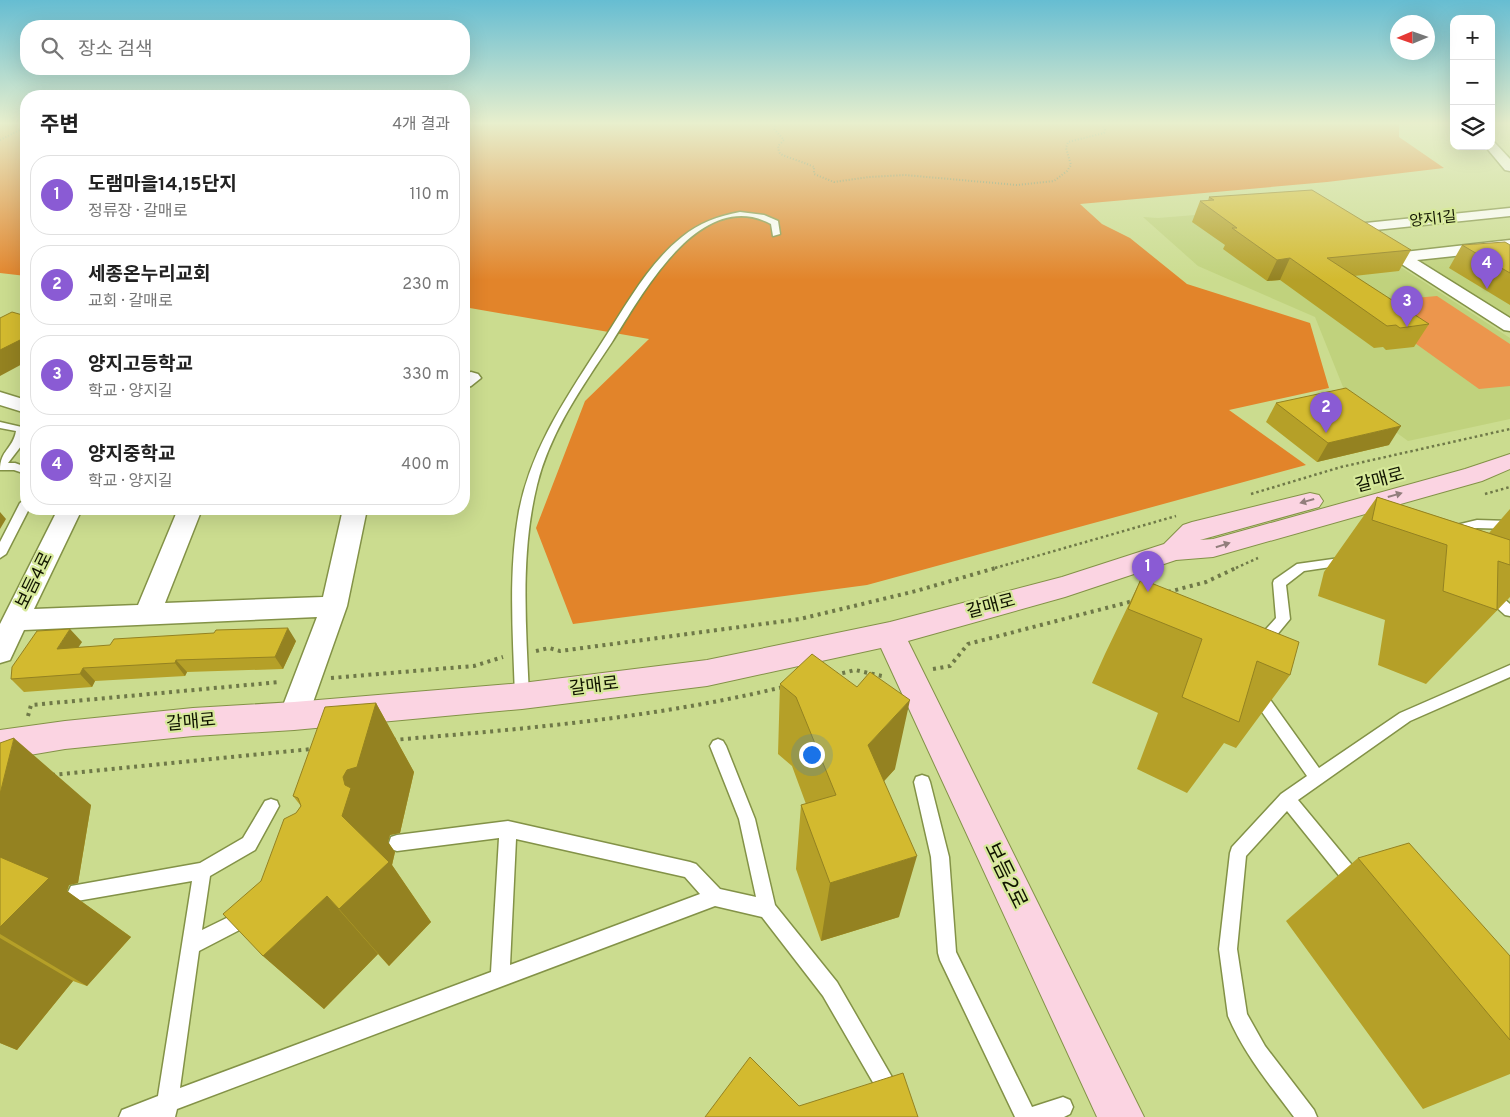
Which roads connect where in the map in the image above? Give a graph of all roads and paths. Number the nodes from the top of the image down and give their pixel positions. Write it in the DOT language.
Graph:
graph roads {
  1 [pos="819,176"];
  2 [pos="894,176"];
  3 [pos="913,176"];
  4 [pos="1062,176"];
  5 [pos="1510,212"];
  6 [pos="1340,218"];
  7 [pos="1356,228"];
  8 [pos="776,234"];
  9 [pos="1510,245"];
  10 [pos="1401,256"];
  11 [pos="1510,326"];
  12 [pos="0,398"];
  13 [pos="20,405"];
  14 [pos="0,425"];
  15 [pos="20,429"];
  16 [pos="1510,429"];
  17 [pos="20,441"];
  18 [pos="1509,461"];
  19 [pos="0,467"];
  20 [pos="20,468"];
  21 [pos="1241,497"];
  22 [pos="1184,514"];
  23 [pos="20,515"];
  24 [pos="67,515"];
  25 [pos="188,515"];
  26 [pos="354,515"];
  27 [pos="1510,525"];
  28 [pos="1443,533"];
  29 [pos="0,554"];
  30 [pos="1355,560"];
  31 [pos="1481,587"];
  32 [pos="334,606"];
  33 [pos="1510,611"];
  34 [pos="147,614"];
  35 [pos="16,620"];
  36 [pos="890,634"];
  37 [pos="0,652"];
  38 [pos="1253,653"];
  39 [pos="521,654"];
  40 [pos="1510,671"];
  41 [pos="308,680"];
  42 [pos="1246,684"];
  43 [pos="522,696"];
  44 [pos="294,716"];
  45 [pos="9,744"];
  46 [pos="718,746"];
  47 [pos="1316,778"];
  48 [pos="922,782"];
  49 [pos="1287,799"];
  50 [pos="271,806"];
  51 [pos="508,829"];
  52 [pos="397,843"];
  53 [pos="202,871"];
  54 [pos="77,892"];
  55 [pos="715,897"];
  56 [pos="1367,897"];
  57 [pos="767,909"];
  58 [pos="261,910"];
  59 [pos="191,945"];
  60 [pos="500,978"];
  61 [pos="1063,1107"];
  62 [pos="166,1110"];
  63 [pos="128,1117"];
  64 [pos="905,1117"];
  65 [pos="1026,1117"];
  66 [pos="1034,1117"];
  67 [pos="1121,1117"];
  68 [pos="1307,1117"];
  1 -- 2 [label="path"];
  3 -- 4 [label="path"];
  5 -- 7 [label="street, 양지1길"];
  6 -- 7 [label="street"];
  7 -- 10 [label="street"];
  8 -- 39 [label="lane"];
  9 -- 10 [label="street"];
  10 -- 11 [label="street"];
  12 -- 13 [label="street"];
  14 -- 15 [label="lane"];
  16 -- 21 [label="path"];
  17 -- 19 [label="lane"];
  18 -- 36 [label="street, 갈매로"];
  19 -- 20 [label="lane"];
  22 -- 39 [label="path"];
  23 -- 29 [label="lane"];
  24 -- 35 [label="street, 보듬4로"];
  25 -- 34 [label="street"];
  26 -- 32 [label="street"];
  27 -- 28 [label="lane"];
  30 -- 38 [label="lane"];
  31 -- 33 [label="lane"];
  32 -- 34 [label="street"];
  32 -- 41 [label="street"];
  34 -- 35 [label="street"];
  35 -- 37 [label="street, 보듬4로"];
  36 -- 43 [label="street, 갈매로"];
  36 -- 67 [label="street, 보듬2로"];
  39 -- 41 [label="path"];
  39 -- 43 [label="lane"];
  40 -- 47 [label="lane"];
  41 -- 44 [label="street"];
  41 -- 45 [label="path"];
  42 -- 47 [label="lane"];
  43 -- 44 [label="street, 갈매로"];
  44 -- 45 [label="street, 갈매로"];
  46 -- 57 [label="lane"];
  47 -- 49 [label="lane"];
  48 -- 65 [label="lane"];
  49 -- 56 [label="lane"];
  49 -- 68 [label="lane"];
  50 -- 53 [label="lane"];
  51 -- 52 [label="lane"];
  51 -- 55 [label="lane"];
  51 -- 60 [label="lane"];
  53 -- 54 [label="lane"];
  53 -- 59 [label="lane"];
  55 -- 57 [label="lane"];
  55 -- 60 [label="lane"];
  57 -- 64 [label="lane"];
  58 -- 59 [label="lane"];
  59 -- 62 [label="lane"];
  60 -- 62 [label="lane"];
  61 -- 66 [label="lane"];
  62 -- 63 [label="lane"];
}
